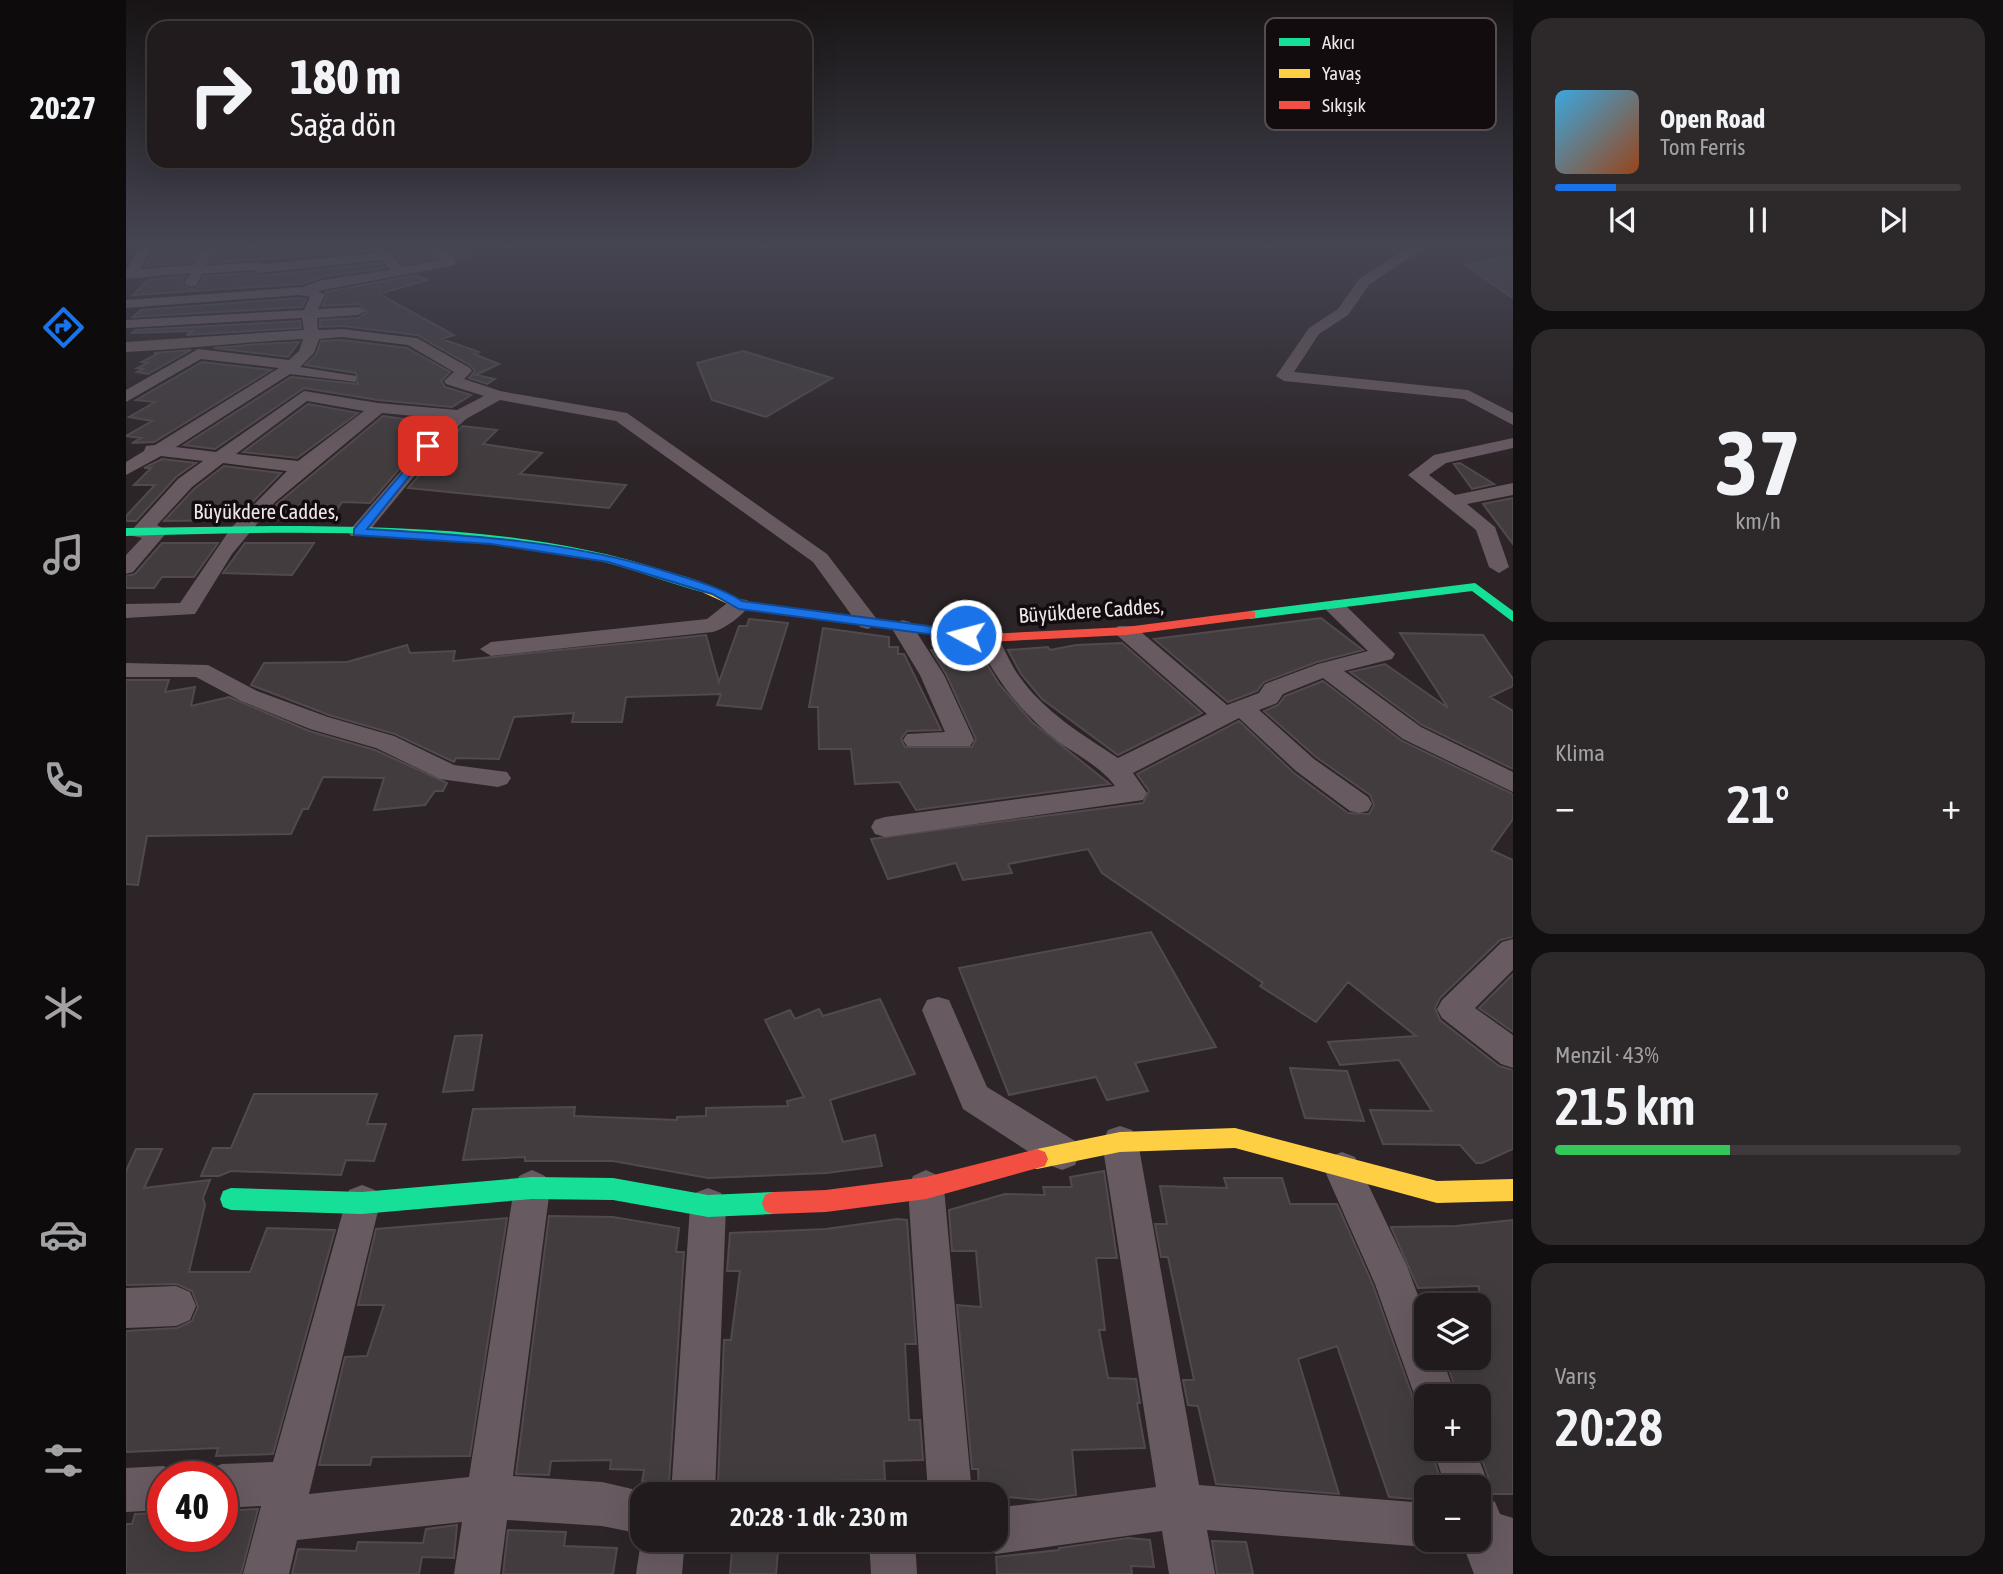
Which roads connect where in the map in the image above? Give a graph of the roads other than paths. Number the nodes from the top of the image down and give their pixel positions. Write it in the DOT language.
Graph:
graph roads {
  1 [pos="246,317"];
  2 [pos="309,317"];
  3 [pos="1335,317"];
  4 [pos="126,324"];
  5 [pos="312,336"];
  6 [pos="126,347"];
  7 [pos="202,349"];
  8 [pos="289,367"];
  9 [pos="351,379"];
  10 [pos="498,395"];
  11 [pos="126,397"];
  12 [pos="378,408"];
  13 [pos="460,415"];
  14 [pos="1513,420"];
  15 [pos="1513,443"];
  16 [pos="126,448"];
  17 [pos="156,450"];
  18 [pos="221,456"];
  19 [pos="302,467"];
  20 [pos="126,470"];
  21 [pos="1513,489"];
  22 [pos="1452,501"];
  23 [pos="239,530"];
  24 [pos="141,532"];
  25 [pos="358,532"];
  26 [pos="1506,567"];
  27 [pos="126,568"];
  28 [pos="1475,587"];
  29 [pos="739,605"];
  30 [pos="1334,607"];
  31 [pos="126,611"];
  32 [pos="1513,618"];
  33 [pos="868,622"];
  34 [pos="902,627"];
  35 [pos="1126,631"];
  36 [pos="987,638"];
  37 [pos="491,649"];
  38 [pos="1326,669"];
  39 [pos="126,670"];
  40 [pos="1233,712"];
  41 [pos="916,740"];
  42 [pos="1117,770"];
  43 [pos="498,778"];
  44 [pos="1513,783"];
  45 [pos="1359,804"];
  46 [pos="885,827"];
  47 [pos="1512,953"];
  48 [pos="938,1010"];
  49 [pos="1513,1054"];
  50 [pos="1120,1142"];
  51 [pos="1062,1153"];
  52 [pos="1342,1169"];
  53 [pos="532,1188"];
  54 [pos="926,1188"];
  55 [pos="1513,1191"];
  56 [pos="231,1199"];
  57 [pos="362,1203"];
  58 [pos="708,1206"];
  59 [pos="176,1306"];
  60 [pos="126,1308"];
  61 [pos="1431,1384"];
  62 [pos="694,1482"];
  63 [pos="949,1482"];
  64 [pos="147,1489"];
  65 [pos="126,1490"];
  66 [pos="238,1490"];
  67 [pos="488,1497"];
  68 [pos="283,1502"];
  69 [pos="1181,1506"];
  70 [pos="630,1510"];
  71 [pos="1414,1524"];
  72 [pos="1493,1528"];
  73 [pos="1008,1529"];
  74 [pos="661,1552"];
  75 [pos="893,1552"];
  76 [pos="266,1574"];
  77 [pos="477,1574"];
  78 [pos="659,1574"];
  79 [pos="894,1574"];
  80 [pos="1192,1574"];
  81 [pos="1497,1574"];
  1 -- 4 [label="street"];
  2 -- 5 [label="street"];
  3 -- 14 [label="street"];
  5 -- 7 [label="street"];
  5 -- 8 [label="street"];
  5 -- 10 [label="street"];
  6 -- 7 [label="street"];
  7 -- 8 [label="street"];
  7 -- 11 [label="street"];
  8 -- 9 [label="street"];
  8 -- 17 [label="street"];
  10 -- 13 [label="street"];
  10 -- 33 [label="street"];
  12 -- 13 [label="street"];
  12 -- 18 [label="street"];
  12 -- 19 [label="street"];
  13 -- 25 [label="street"];
  15 -- 22 [label="street"];
  16 -- 17 [label="street"];
  17 -- 18 [label="street"];
  17 -- 20 [label="street"];
  18 -- 19 [label="street"];
  18 -- 24 [label="street"];
  19 -- 23 [label="street"];
  21 -- 22 [label="street"];
  22 -- 26 [label="street"];
  23 -- 24 [label="street, Büyükdere Caddes,"];
  23 -- 25 [label="street, Büyükdere Caddes,"];
  23 -- 31 [label="street"];
  24 -- 27 [label="street"];
  25 -- 29 [label="street, Büyükdere Caddes,"];
  26 -- 28 [label="street"];
  28 -- 30 [label="street, Büyükdere Caddes,"];
  28 -- 32 [label="street"];
  29 -- 33 [label="street, Büyükdere Caddes,"];
  29 -- 37 [label="street"];
  30 -- 35 [label="street, Büyükdere Caddes,"];
  30 -- 38 [label="street"];
  33 -- 34 [label="street, Büyükdere Caddes,"];
  34 -- 36 [label="street, Büyükdere Caddes,"];
  34 -- 41 [label="street"];
  35 -- 36 [label="street, Büyükdere Caddes,"];
  35 -- 40 [label="street"];
  36 -- 42 [label="street"];
  38 -- 40 [label="street"];
  38 -- 44 [label="street"];
  39 -- 43 [label="street"];
  40 -- 42 [label="street"];
  40 -- 45 [label="street"];
  42 -- 46 [label="street"];
  47 -- 49 [label="street"];
  48 -- 51 [label="street"];
  50 -- 51 [label="street"];
  50 -- 52 [label="street"];
  50 -- 69 [label="street"];
  51 -- 54 [label="street"];
  52 -- 55 [label="street"];
  52 -- 61 [label="street"];
  53 -- 57 [label="street"];
  53 -- 58 [label="street"];
  53 -- 67 [label="street"];
  54 -- 58 [label="street"];
  54 -- 63 [label="street"];
  56 -- 57 [label="street"];
  57 -- 68 [label="street"];
  58 -- 62 [label="street"];
  59 -- 60 [label="street"];
  64 -- 65 [label="street"];
  66 -- 68 [label="street"];
  67 -- 68 [label="street"];
  67 -- 70 [label="street"];
  67 -- 77 [label="street"];
  68 -- 76 [label="street"];
  69 -- 71 [label="street"];
  69 -- 73 [label="street"];
  69 -- 80 [label="street"];
  72 -- 81 [label="street"];
  74 -- 78 [label="street"];
  75 -- 79 [label="street"];
}
